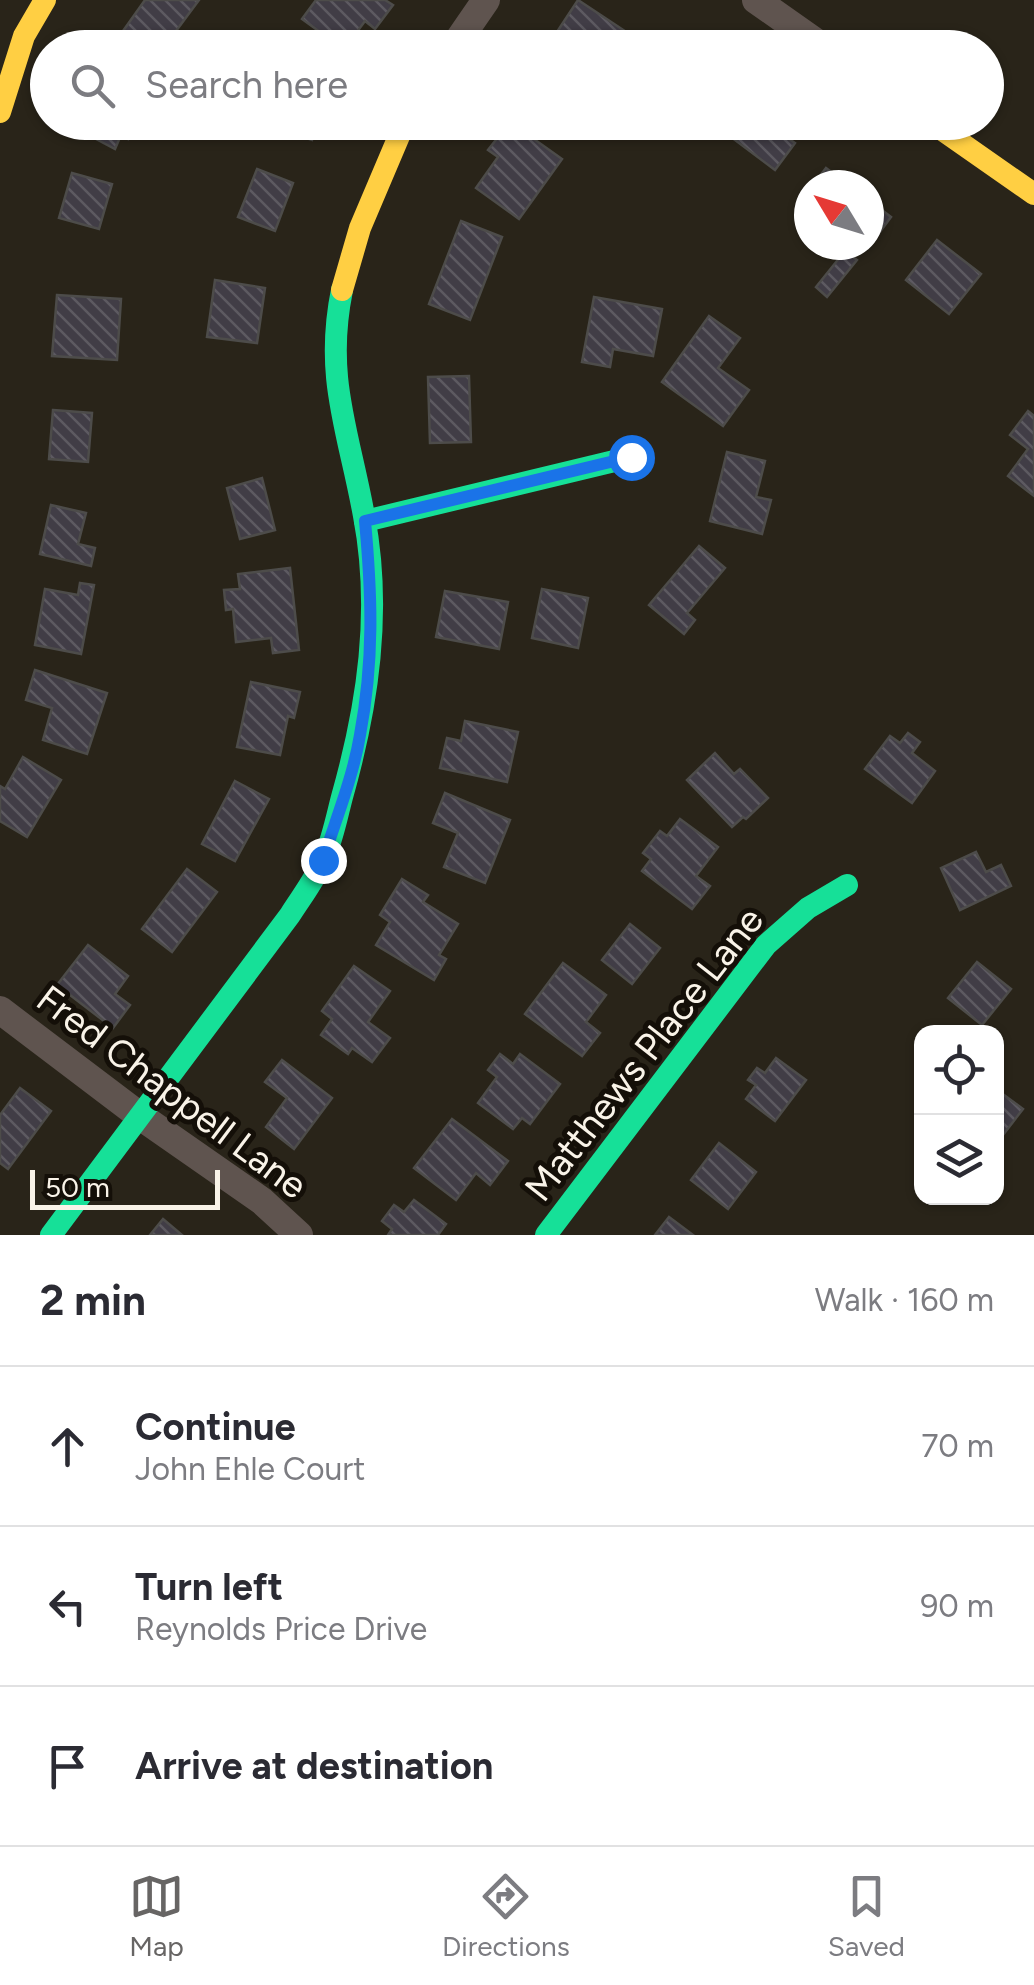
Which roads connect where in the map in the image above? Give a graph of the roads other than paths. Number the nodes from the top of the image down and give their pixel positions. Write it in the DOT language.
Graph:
graph roads {
  1 [pos="45,0"];
  2 [pos="486,0"];
  3 [pos="756,0"];
  4 [pos="465,30"];
  5 [pos="798,30"];
  6 [pos="0,112"];
  7 [pos="398,140"];
  8 [pos="958,140"];
  9 [pos="1034,194"];
  10 [pos="631,457"];
  11 [pos="365,521"];
  12 [pos="847,885"];
  13 [pos="0,1010"];
  14 [pos="140,1116"];
  15 [pos="51,1235"];
  16 [pos="298,1235"];
  17 [pos="546,1235"];
  1 -- 6 [label="street"];
  2 -- 4 [label="street"];
  3 -- 5 [label="street"];
  7 -- 11 [label="street"];
  8 -- 9 [label="street"];
  10 -- 11 [label="street"];
  11 -- 14 [label="street"];
  12 -- 17 [label="street, Matthews Place Lane"];
  13 -- 14 [label="street, Fred Chappell Lane"];
  14 -- 15 [label="street"];
  14 -- 16 [label="street, Fred Chappell Lane"];
}
